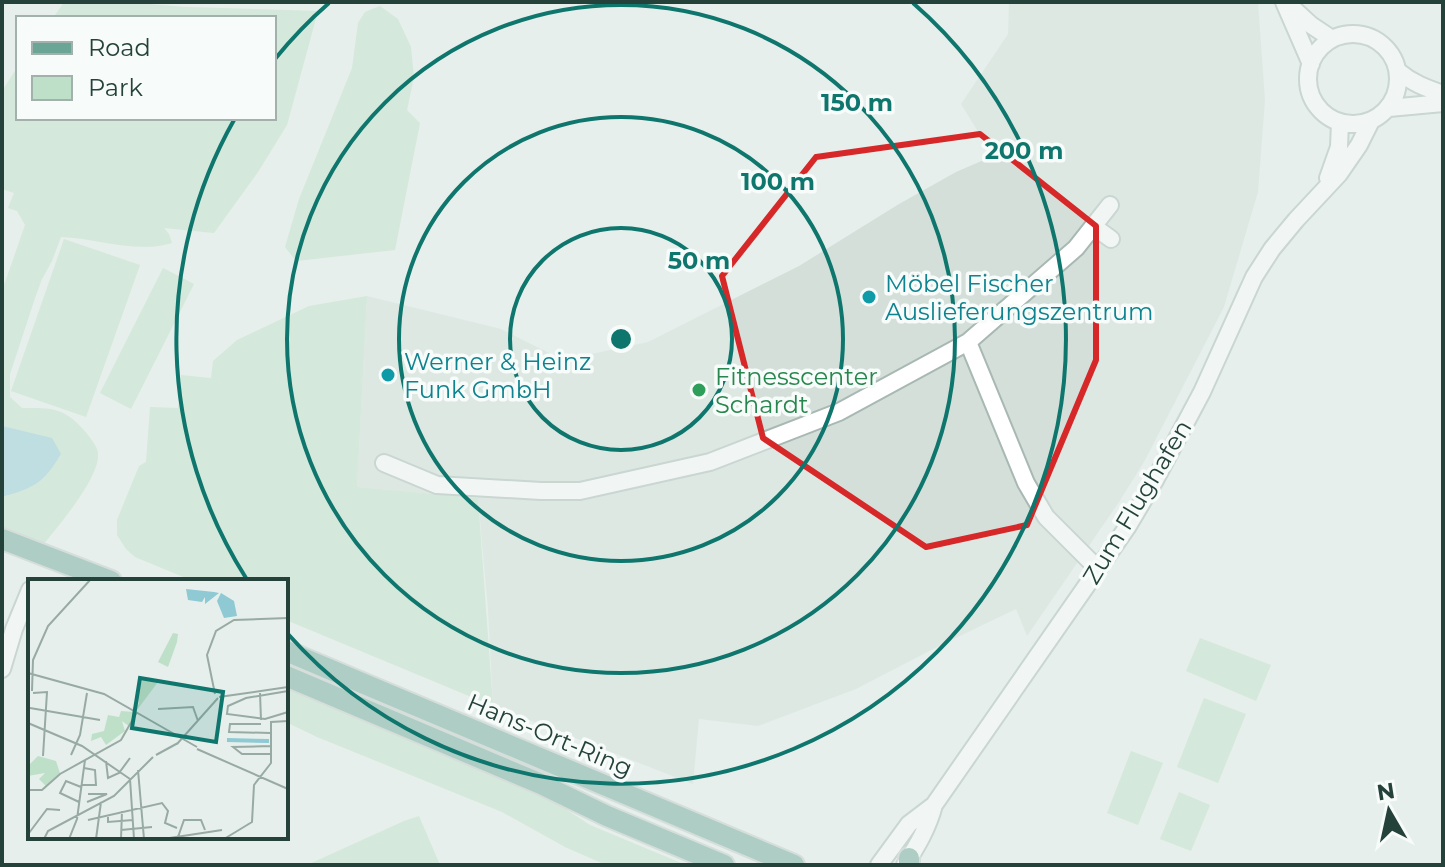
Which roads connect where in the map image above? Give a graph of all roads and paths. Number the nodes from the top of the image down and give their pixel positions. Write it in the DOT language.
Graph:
graph roads {
  1 [pos="1285,2"];
  2 [pos="1332,39"];
  3 [pos="1311,64"];
  4 [pos="1398,71"];
  5 [pos="1443,94"];
  6 [pos="1443,103"];
  7 [pos="1389,108"];
  8 [pos="1371,121"];
  9 [pos="1340,123"];
  10 [pos="1323,190"];
  11 [pos="1110,205"];
  12 [pos="1093,226"];
  13 [pos="1111,239"];
  14 [pos="968,342"];
  15 [pos="384,463"];
  16 [pos="2,539"];
  17 [pos="1098,569"];
  18 [pos="106,579"];
  19 [pos="28,595"];
  20 [pos="288,652"];
  21 [pos="2,669"];
  22 [pos="288,677"];
  23 [pos="934,805"];
  24 [pos="911,857"];
  25 [pos="724,865"];
  26 [pos="794,865"];
  27 [pos="879,865"];
  1 -- 2 [label="street"];
  1 -- 3 [label="street"];
  2 -- 3 [label="street"];
  2 -- 4 [label="street"];
  3 -- 9 [label="street"];
  4 -- 5 [label="street"];
  4 -- 7 [label="street"];
  6 -- 7 [label="street"];
  7 -- 8 [label="street"];
  8 -- 9 [label="street"];
  8 -- 10 [label="street, Zum Flughafen"];
  9 -- 10 [label="street, Zum Flughafen"];
  10 -- 17 [label="street, Zum Flughafen"];
  11 -- 12 [label="street"];
  12 -- 13 [label="street"];
  12 -- 14 [label="street"];
  14 -- 15 [label="street"];
  14 -- 17 [label="street"];
  16 -- 18 [label="main road"];
  17 -- 23 [label="street, Zum Flughafen"];
  19 -- 21 [label="street"];
  20 -- 26 [label="main road, Hans-Ort-Ring"];
  22 -- 25 [label="main road, Hans-Ort-Ring"];
  23 -- 24 [label="street, Zum Flughafen"];
  23 -- 27 [label="street, Zum Flughafen"];
}
